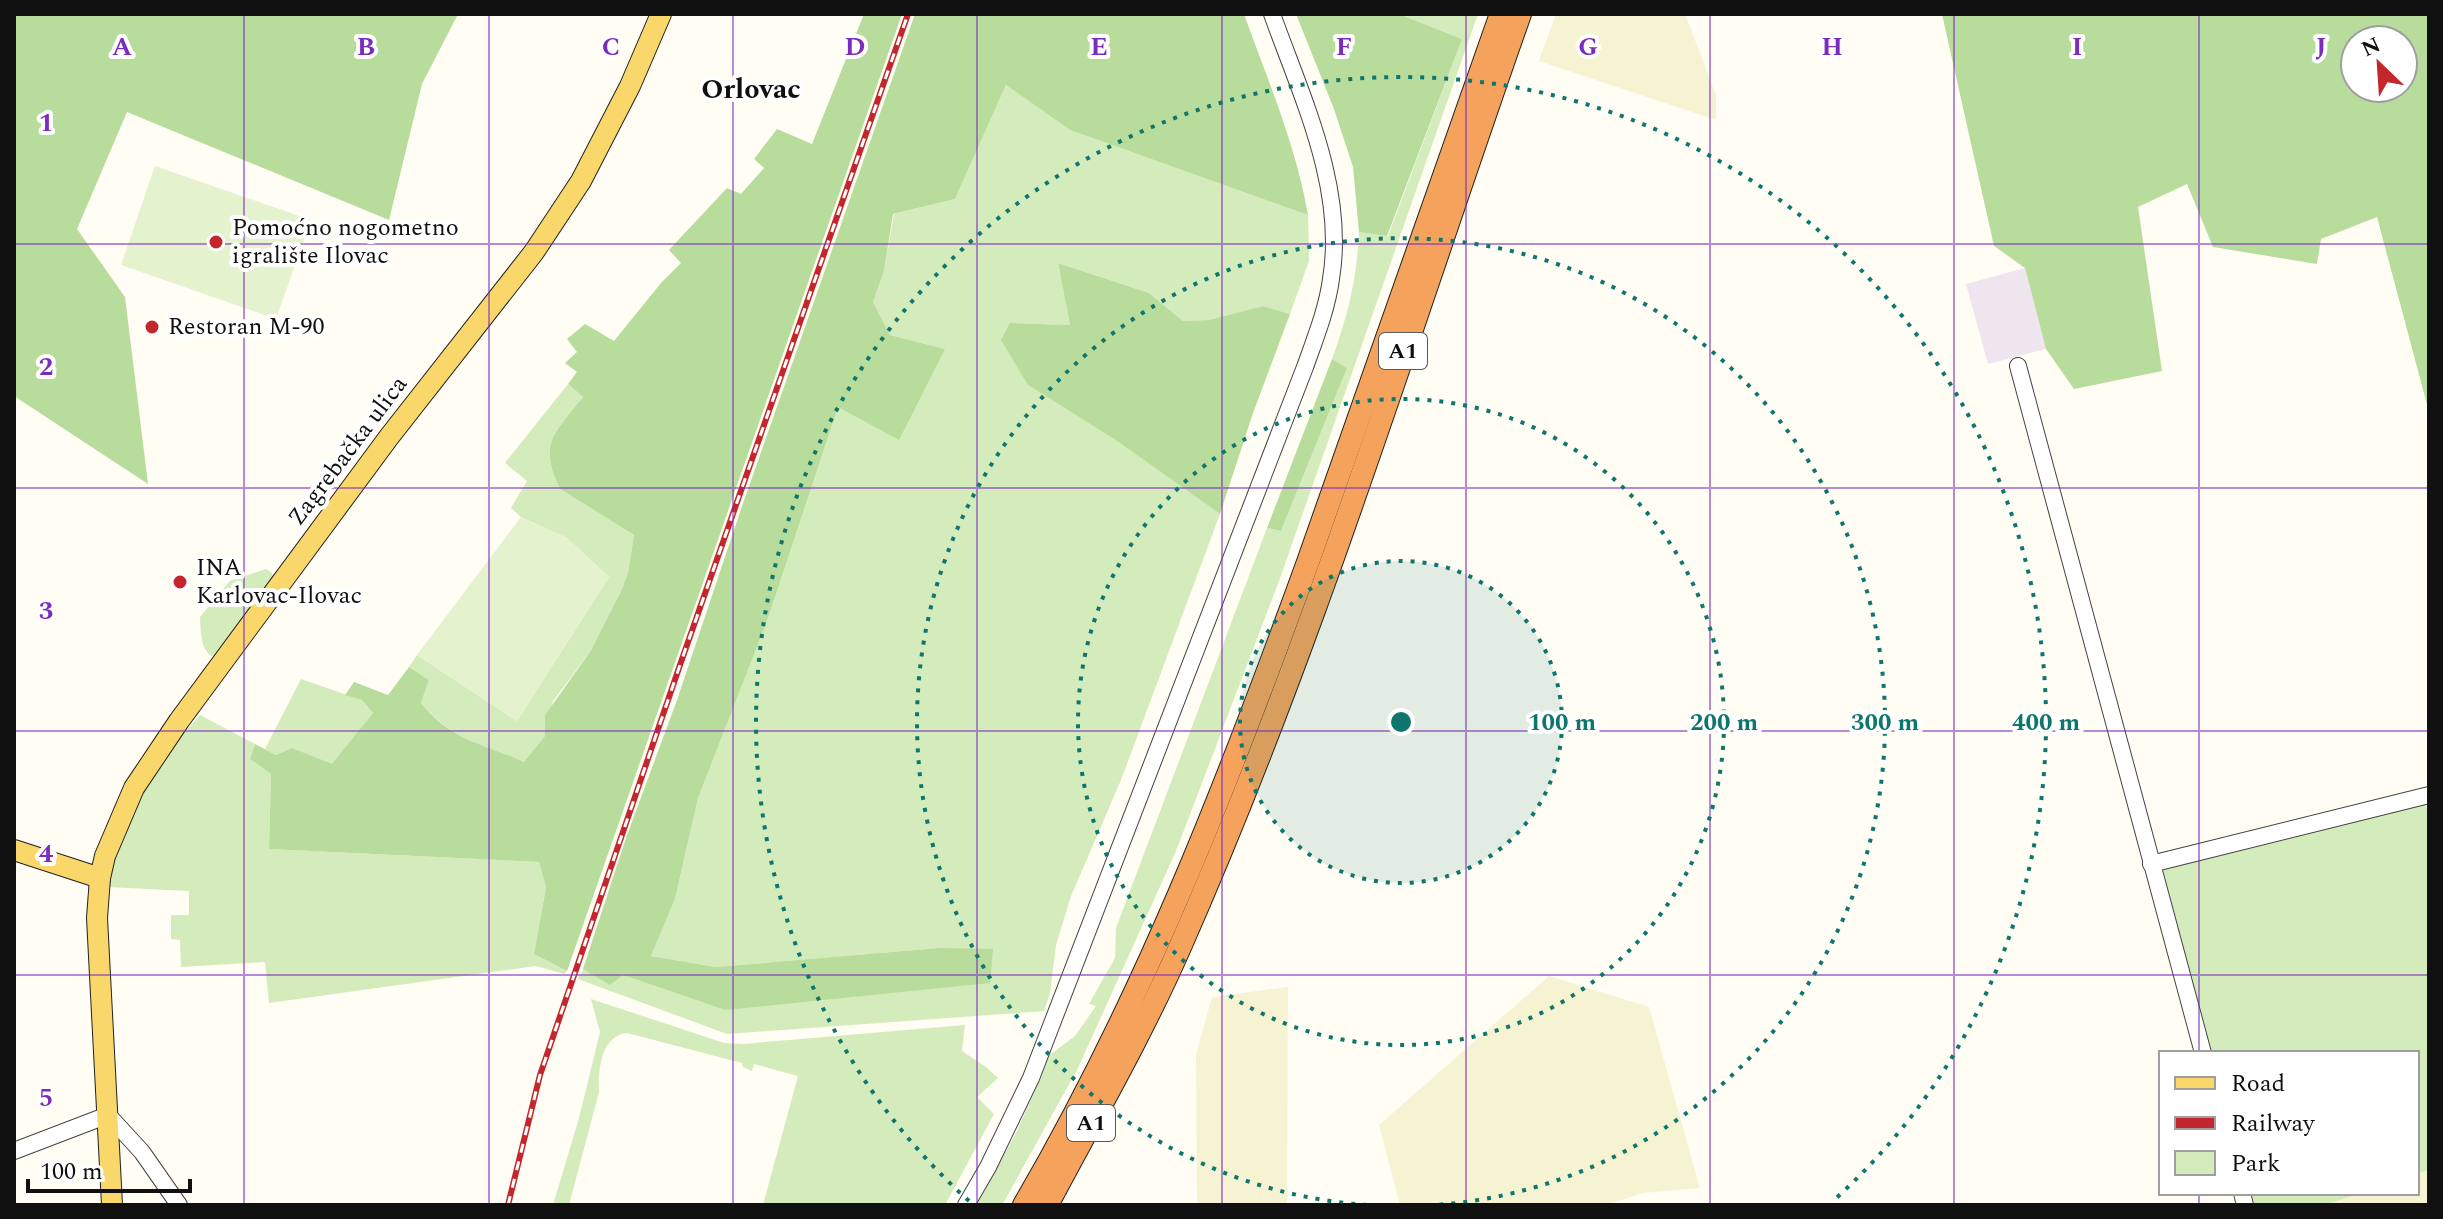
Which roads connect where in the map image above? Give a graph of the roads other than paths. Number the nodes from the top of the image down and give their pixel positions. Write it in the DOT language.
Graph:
graph roads {
  1 [pos="661,14"];
  2 [pos="1272,14"];
  3 [pos="1501,14"];
  4 [pos="1520,14"];
  5 [pos="2018,366"];
  6 [pos="2429,795"];
  7 [pos="14,850"];
  8 [pos="2151,864"];
  9 [pos="100,878"];
  10 [pos="2202,1051"];
  11 [pos="108,1115"];
  12 [pos="14,1151"];
  13 [pos="1036,1184"];
  14 [pos="112,1205"];
  15 [pos="179,1205"];
  16 [pos="966,1205"];
  17 [pos="1010,1205"];
  18 [pos="1024,1205"];
  19 [pos="1047,1205"];
  1 -- 9 [label="main road, Zagrebačka ulica"];
  2 -- 16 [label="street"];
  3 -- 13 [label="highway, A1"];
  4 -- 19 [label="highway, A1"];
  5 -- 8 [label="street"];
  6 -- 8 [label="street"];
  7 -- 9 [label="main road"];
  8 -- 10 [label="street"];
  9 -- 11 [label="main road, Zagrebačka ulica"];
  11 -- 12 [label="street"];
  11 -- 14 [label="main road, Zagrebačka ulica"];
  11 -- 15 [label="street"];
  13 -- 17 [label="highway"];
  13 -- 18 [label="highway, A1"];
}
